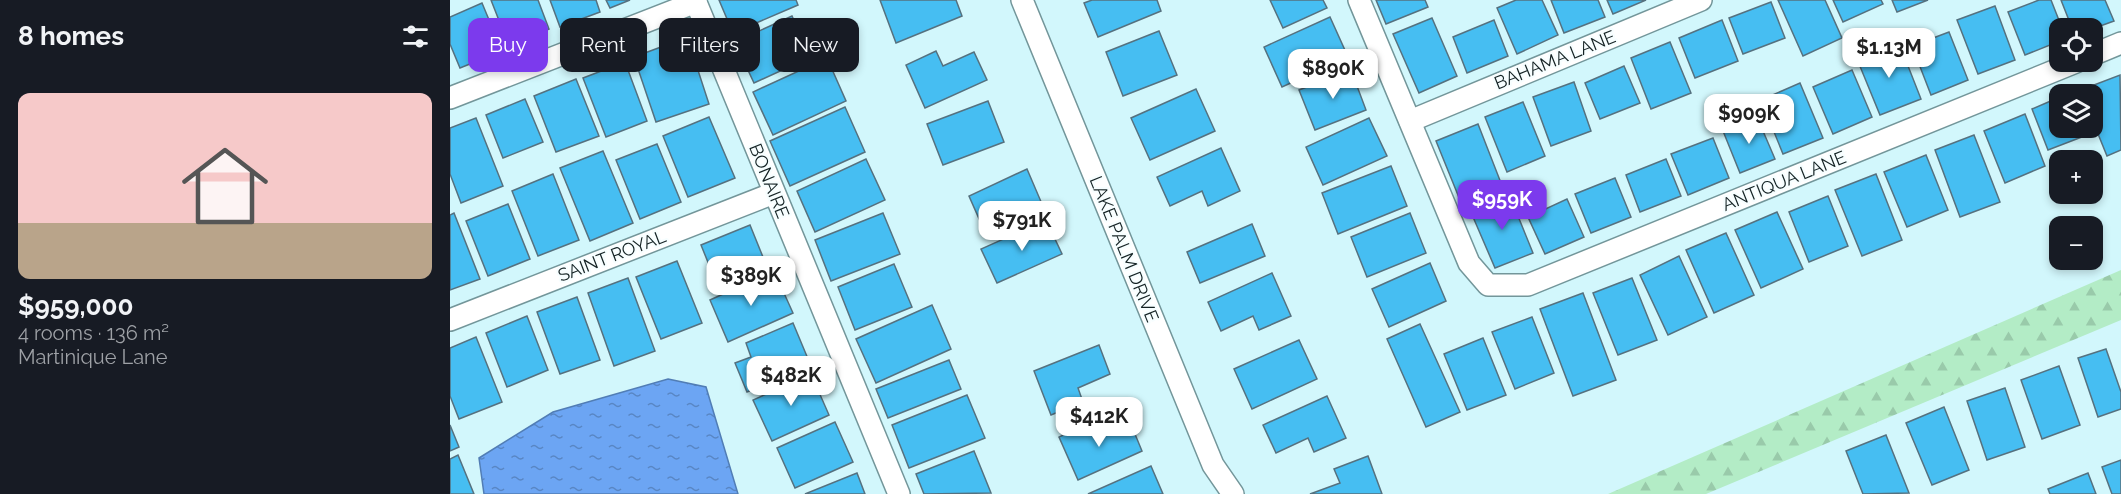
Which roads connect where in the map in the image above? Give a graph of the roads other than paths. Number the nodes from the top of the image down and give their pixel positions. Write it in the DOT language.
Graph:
graph roads {
  1 [pos="1022,0"];
  2 [pos="1359,0"];
  3 [pos="1701,0"];
  4 [pos="695,1"];
  5 [pos="2121,43"];
  6 [pos="2103,50"];
  7 [pos="2051,72"];
  8 [pos="450,98"];
  9 [pos="1410,121"];
  10 [pos="774,193"];
  11 [pos="450,320"];
  12 [pos="899,494"];
  13 [pos="1233,494"];
  1 -- 13 [label="street, LAKE PALM DRIVE"];
  2 -- 9 [label="street"];
  3 -- 9 [label="street, BAHAMA LANE"];
  4 -- 8 [label="street"];
  4 -- 10 [label="street, BONAIRE"];
  5 -- 6 [label="street"];
  7 -- 9 [label="street, ANTIQUA LANE"];
  10 -- 11 [label="street, SAINT ROYAL"];
  10 -- 12 [label="street, BONAIRE"];
}
